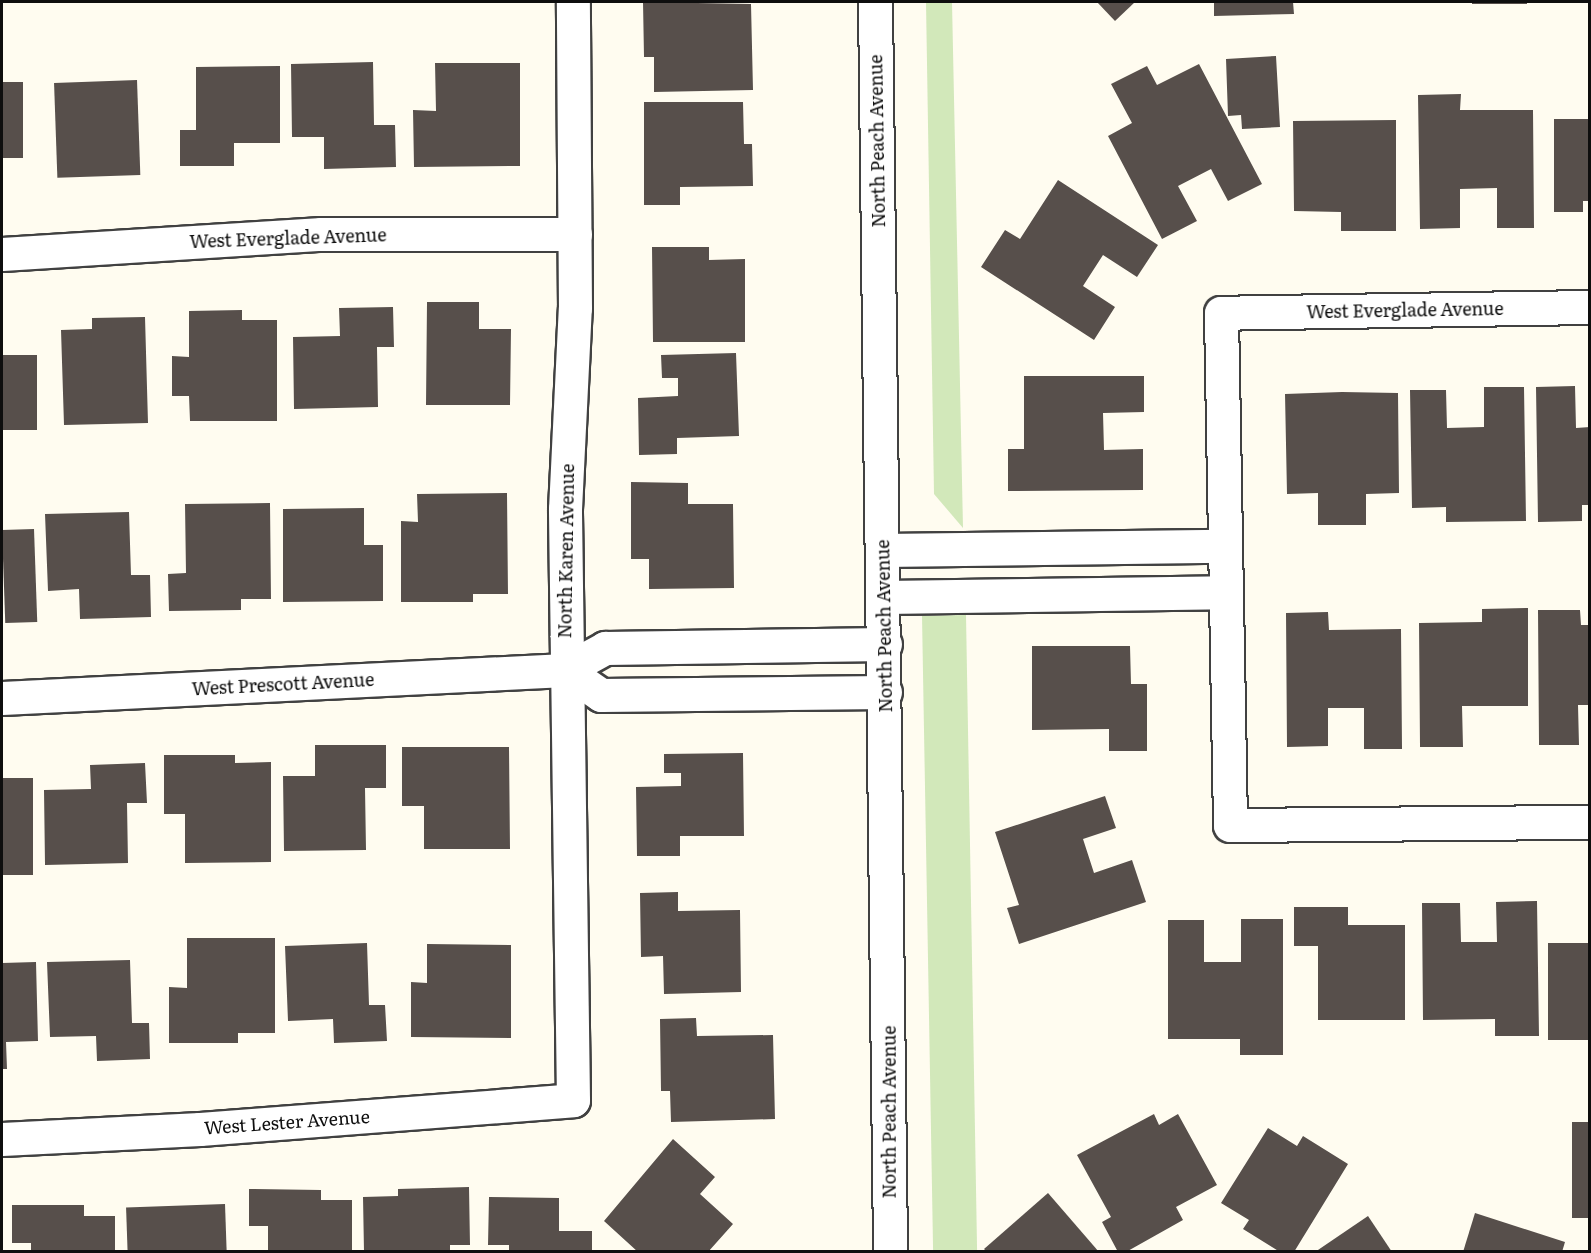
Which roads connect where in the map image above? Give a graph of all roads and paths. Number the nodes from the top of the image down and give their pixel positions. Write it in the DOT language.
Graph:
graph roads {
  1 [pos="573,2"];
  2 [pos="875,2"];
  3 [pos="575,234"];
  4 [pos="2,254"];
  5 [pos="1590,307"];
  6 [pos="1224,546"];
  7 [pos="883,550"];
  8 [pos="1225,592"];
  9 [pos="884,597"];
  10 [pos="885,644"];
  11 [pos="565,670"];
  12 [pos="885,692"];
  13 [pos="2,698"];
  14 [pos="1590,822"];
  15 [pos="573,1100"];
  16 [pos="2,1139"];
  17 [pos="890,1251"];
  1 -- 3 [label="street, North Karen Avenue"];
  2 -- 7 [label="street, North Peach Avenue"];
  3 -- 4 [label="street, West Everglade Avenue"];
  3 -- 11 [label="street, North Karen Avenue"];
  5 -- 6 [label="street, West Everglade Avenue"];
  6 -- 7 [label="street"];
  6 -- 8 [label="street"];
  7 -- 9 [label="street, North Peach Avenue"];
  8 -- 9 [label="street"];
  8 -- 14 [label="street"];
  9 -- 10 [label="street, North Peach Avenue"];
  10 -- 11 [label="street, West Prescott Avenue"];
  10 -- 12 [label="street, North Peach Avenue"];
  11 -- 12 [label="street"];
  11 -- 13 [label="street, West Prescott Avenue"];
  11 -- 15 [label="street, North Karen Avenue"];
  12 -- 17 [label="street, North Peach Avenue"];
  15 -- 16 [label="street, West Lester Avenue"];
}
